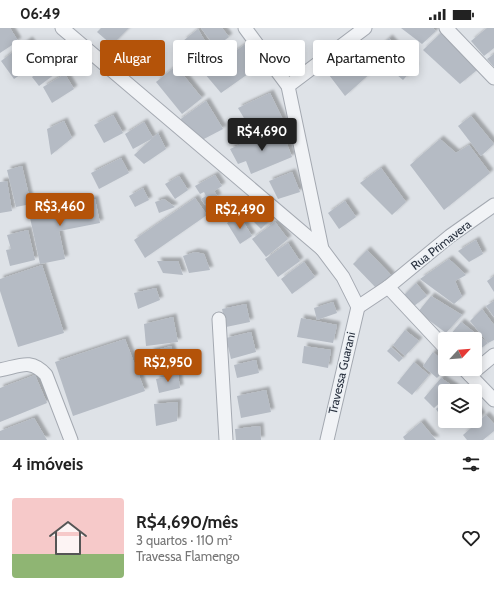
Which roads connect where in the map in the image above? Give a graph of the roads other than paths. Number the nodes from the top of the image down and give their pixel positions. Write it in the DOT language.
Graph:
graph roads {
  1 [pos="62,28"];
  2 [pos="245,28"];
  3 [pos="365,28"];
  4 [pos="446,28"];
  5 [pos="494,78"];
  6 [pos="288,86"];
  7 [pos="494,205"];
  8 [pos="322,249"];
  9 [pos="388,287"];
  10 [pos="358,306"];
  11 [pos="219,319"];
  12 [pos="438,341"];
  13 [pos="494,355"];
  14 [pos="482,363"];
  15 [pos="0,370"];
  16 [pos="471,376"];
  17 [pos="494,400"];
  18 [pos="70,440"];
  19 [pos="226,440"];
  20 [pos="327,440"];
  1 -- 8 [label="street"];
  2 -- 6 [label="street"];
  3 -- 6 [label="street"];
  4 -- 5 [label="street"];
  6 -- 8 [label="street"];
  7 -- 9 [label="street, Rua Primavera"];
  8 -- 10 [label="street"];
  9 -- 10 [label="street"];
  9 -- 12 [label="street"];
  10 -- 20 [label="street, Travessa Guarani"];
  11 -- 19 [label="street"];
  13 -- 14 [label="street"];
  15 -- 18 [label="street"];
  16 -- 17 [label="street"];
}
